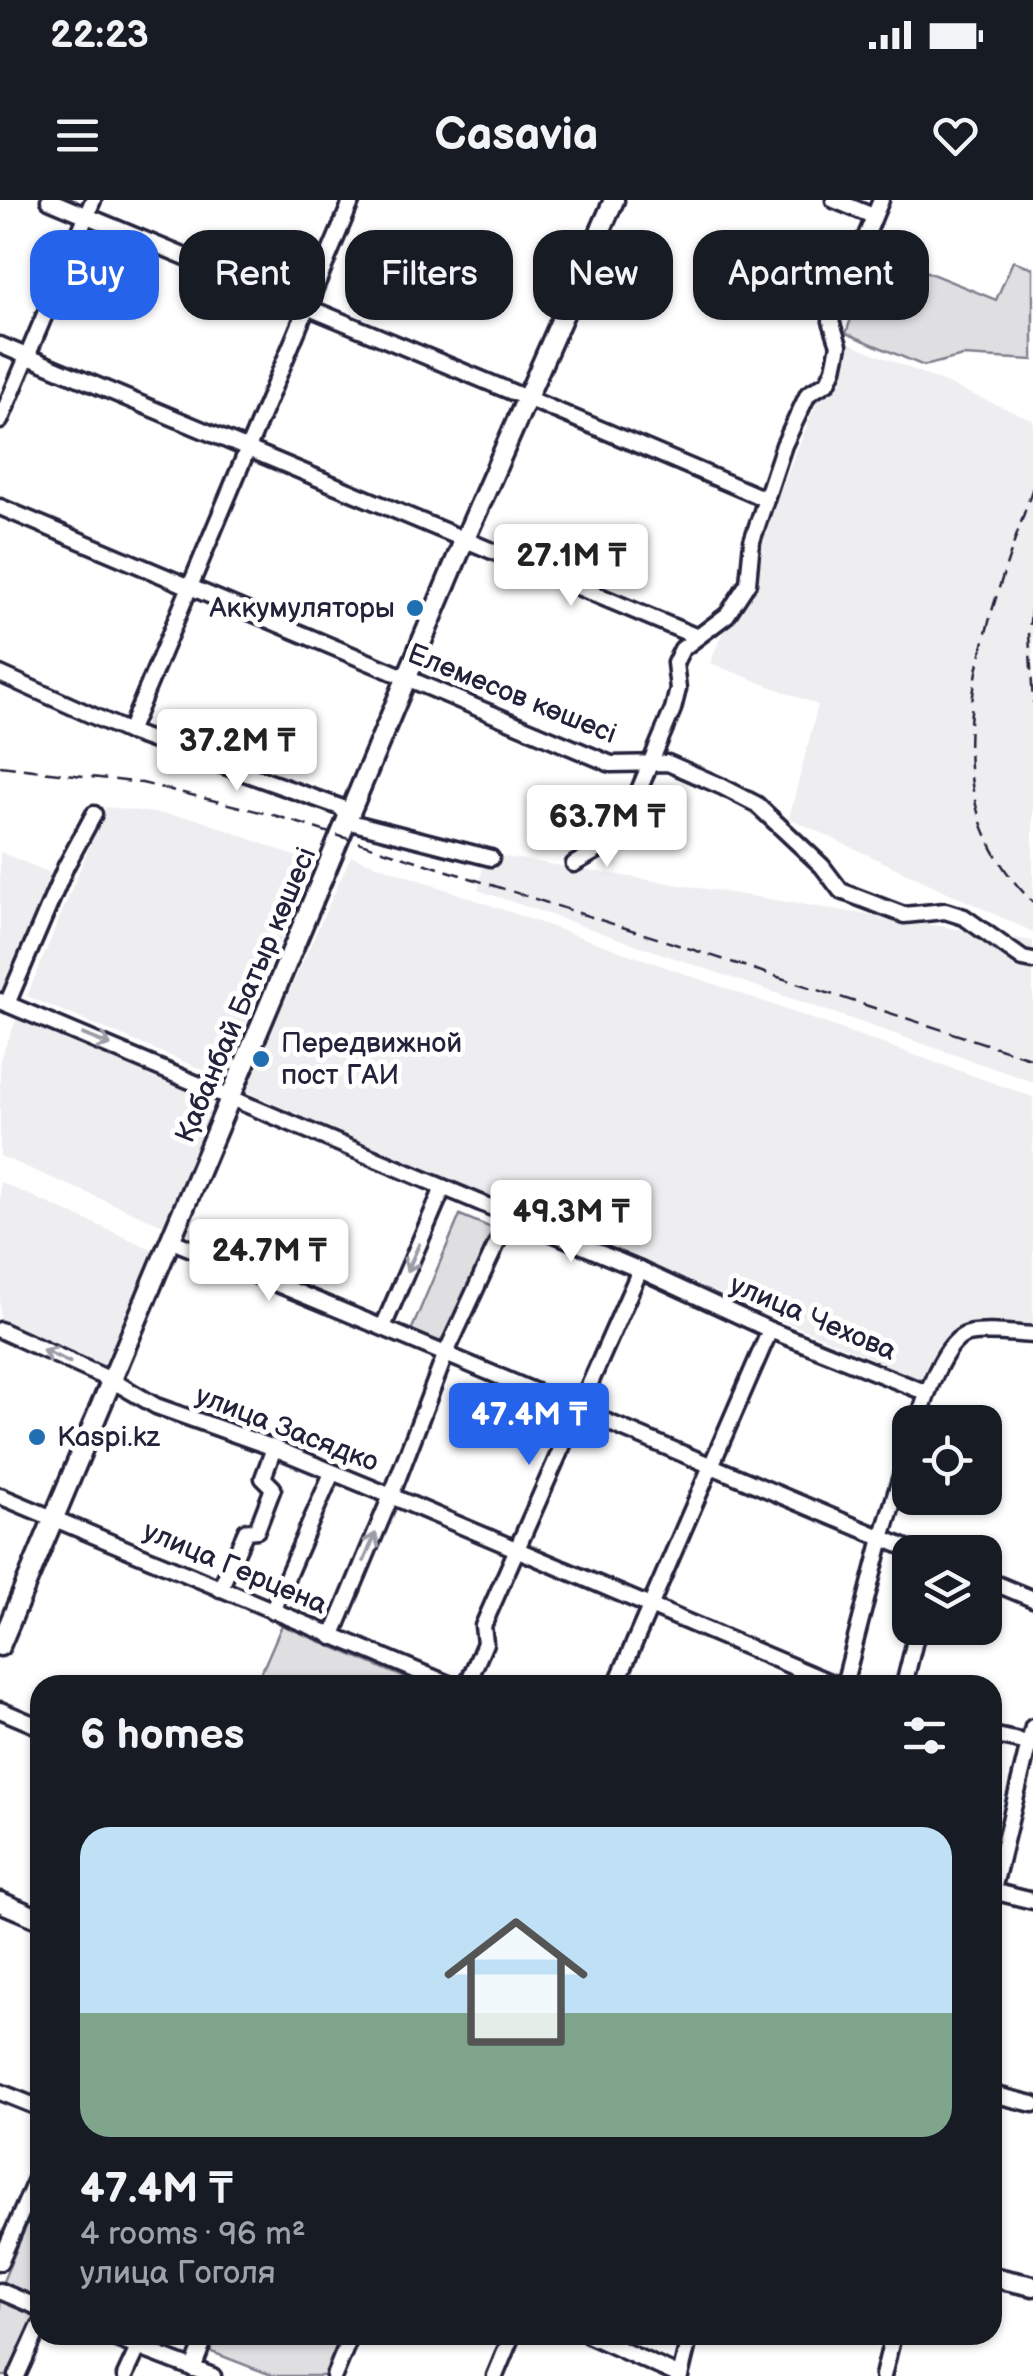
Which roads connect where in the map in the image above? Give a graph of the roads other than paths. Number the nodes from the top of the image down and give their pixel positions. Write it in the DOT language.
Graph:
graph roads {
  1 [pos="49,200"];
  2 [pos="94,200"];
  3 [pos="352,200"];
  4 [pos="614,200"];
  5 [pos="834,200"];
  6 [pos="880,200"];
  7 [pos="87,216"];
  8 [pos="873,216"];
  9 [pos="179,255"];
  10 [pos="325,264"];
  11 [pos="325,316"];
  12 [pos="301,320"];
  13 [pos="0,345"];
  14 [pos="28,357"];
  15 [pos="529,397"];
  16 [pos="0,421"];
  17 [pos="248,448"];
  18 [pos="764,500"];
  19 [pos="0,507"];
  20 [pos="464,542"];
  21 [pos="190,587"];
  22 [pos="695,636"];
  23 [pos="0,674"];
  24 [pos="407,679"];
  25 [pos="129,732"];
  26 [pos="650,762"];
  27 [pos="94,814"];
  28 [pos="350,818"];
  29 [pos="492,858"];
  30 [pos="574,864"];
  31 [pos="1033,961"];
  32 [pos="4,1002"];
  33 [pos="233,1096"];
  34 [pos="443,1188"];
  35 [pos="510,1215"];
  36 [pos="172,1241"];
  37 [pos="640,1270"];
  38 [pos="383,1327"];
  39 [pos="0,1330"];
  40 [pos="770,1330"];
  41 [pos="1033,1335"];
  42 [pos="446,1353"];
  43 [pos="113,1381"];
  44 [pos="927,1392"];
  45 [pos="923,1405"];
  46 [pos="577,1412"];
  47 [pos="274,1448"];
  48 [pos="711,1468"];
  49 [pos="332,1474"];
  50 [pos="0,1496"];
  51 [pos="391,1496"];
  52 [pos="892,1506"];
  53 [pos="55,1518"];
  54 [pos="882,1538"];
  55 [pos="892,1542"];
  56 [pos="518,1549"];
  57 [pos="1002,1586"];
  58 [pos="220,1589"];
  59 [pos="1033,1599"];
  60 [pos="651,1606"];
  61 [pos="272,1611"];
  62 [pos="332,1637"];
  63 [pos="914,1645"];
  64 [pos="0,1646"];
  65 [pos="425,1675"];
  66 [pos="471,1675"];
  67 [pos="620,1675"];
  68 [pos="813,1675"];
  69 [pos="847,1675"];
  70 [pos="906,1675"];
  71 [pos="0,1710"];
  72 [pos="30,1723"];
  73 [pos="1033,1727"];
  74 [pos="1002,1737"];
  75 [pos="1031,1744"];
  76 [pos="1002,1857"];
  77 [pos="1002,1894"];
  78 [pos="1033,1901"];
  79 [pos="0,1902"];
  80 [pos="30,1916"];
  81 [pos="0,2092"];
  82 [pos="1002,2096"];
  83 [pos="30,2104"];
  84 [pos="1033,2104"];
  85 [pos="30,2193"];
  86 [pos="0,2262"];
  87 [pos="1002,2279"];
  88 [pos="1033,2286"];
  89 [pos="0,2291"];
  90 [pos="30,2304"];
  91 [pos="31,2345"];
  92 [pos="140,2345"];
  93 [pos="147,2345"];
  94 [pos="202,2345"];
  95 [pos="348,2345"];
  96 [pos="508,2345"];
  97 [pos="626,2345"];
  98 [pos="688,2345"];
  99 [pos="891,2345"];
  100 [pos="193,2369"];
  101 [pos="17,2376"];
  102 [pos="125,2376"];
  103 [pos="212,2376"];
  104 [pos="334,2376"];
  105 [pos="495,2376"];
  106 [pos="680,2376"];
  107 [pos="884,2376"];
  1 -- 7 [label="street"];
  2 -- 7 [label="street"];
  3 -- 10 [label="street"];
  4 -- 15 [label="main road, Қабанбай Батыр көшесі"];
  5 -- 8 [label="street"];
  6 -- 8 [label="street"];
  7 -- 9 [label="street"];
  7 -- 14 [label="street"];
  8 -- 18 [label="street"];
  11 -- 15 [label="street"];
  12 -- 17 [label="street"];
  13 -- 14 [label="street"];
  14 -- 16 [label="street"];
  14 -- 17 [label="street"];
  15 -- 18 [label="street"];
  15 -- 20 [label="main road, Қабанбай Батыр көшесі"];
  17 -- 20 [label="street"];
  17 -- 21 [label="street"];
  18 -- 22 [label="street"];
  19 -- 21 [label="street, Елемесов көшесі"];
  20 -- 22 [label="street"];
  20 -- 24 [label="main road, Қабанбай Батыр көшесі"];
  21 -- 24 [label="street, Елемесов көшесі"];
  21 -- 25 [label="street"];
  22 -- 26 [label="street"];
  23 -- 25 [label="street"];
  24 -- 26 [label="street, Елемесов көшесі"];
  24 -- 28 [label="main road, Қабанбай Батыр көшесі"];
  25 -- 28 [label="street"];
  26 -- 30 [label="street"];
  26 -- 31 [label="street, Елемесов көшесі"];
  27 -- 32 [label="street"];
  28 -- 29 [label="street"];
  28 -- 33 [label="main road, Қабанбай Батыр көшесі"];
  32 -- 33 [label="street, улица Чехова, one-way"];
  33 -- 34 [label="street, улица Чехова"];
  33 -- 36 [label="main road, Қабанбай Батыр көшесі"];
  34 -- 35 [label="street, улица Чехова"];
  34 -- 38 [label="street, one-way"];
  35 -- 37 [label="street, улица Чехова"];
  35 -- 42 [label="street"];
  36 -- 38 [label="street"];
  36 -- 43 [label="main road, Қабанбай Батыр көшесі"];
  37 -- 40 [label="street, улица Чехова"];
  37 -- 46 [label="street"];
  38 -- 42 [label="street"];
  43 -- 39 [label="street, улица Засядко, one-way"];
  40 -- 44 [label="street, улица Чехова"];
  40 -- 48 [label="street"];
  41 -- 44 [label="street"];
  42 -- 46 [label="street"];
  42 -- 51 [label="street"];
  43 -- 47 [label="street, улица Засядко"];
  43 -- 53 [label="main road, Қабанбай Батыр көшесі"];
  44 -- 45 [label="street"];
  46 -- 48 [label="street"];
  46 -- 56 [label="street"];
  47 -- 49 [label="street, улица Засядко"];
  47 -- 58 [label="street"];
  48 -- 54 [label="street"];
  48 -- 60 [label="street"];
  49 -- 51 [label="street, улица Засядко"];
  49 -- 61 [label="street"];
  50 -- 53 [label="street, улица Герцена"];
  51 -- 56 [label="street, улица Засядко"];
  62 -- 51 [label="street, one-way"];
  52 -- 54 [label="street"];
  53 -- 58 [label="street, улица Герцена"];
  53 -- 64 [label="main road, Қабанбай Батыр көшесі"];
  54 -- 55 [label="street"];
  54 -- 69 [label="street"];
  56 -- 60 [label="street, улица Засядко"];
  56 -- 66 [label="street"];
  57 -- 59 [label="street"];
  58 -- 61 [label="street, улица Герцена"];
  60 -- 67 [label="street"];
  60 -- 68 [label="street, улица Засядко"];
  61 -- 62 [label="street, улица Герцена"];
  62 -- 65 [label="street, улица Герцена"];
  63 -- 70 [label="street"];
  71 -- 72 [label="street"];
  73 -- 75 [label="street"];
  74 -- 75 [label="street"];
  75 -- 76 [label="street"];
  77 -- 78 [label="street"];
  79 -- 80 [label="main road"];
  81 -- 83 [label="street"];
  82 -- 84 [label="street"];
  85 -- 86 [label="street"];
  87 -- 88 [label="main road"];
  89 -- 90 [label="street"];
  91 -- 101 [label="street"];
  92 -- 102 [label="street"];
  93 -- 100 [label="street"];
  94 -- 100 [label="street"];
  95 -- 104 [label="street"];
  96 -- 105 [label="street"];
  97 -- 106 [label="street"];
  98 -- 106 [label="street"];
  99 -- 107 [label="street"];
  100 -- 103 [label="street"];
}
